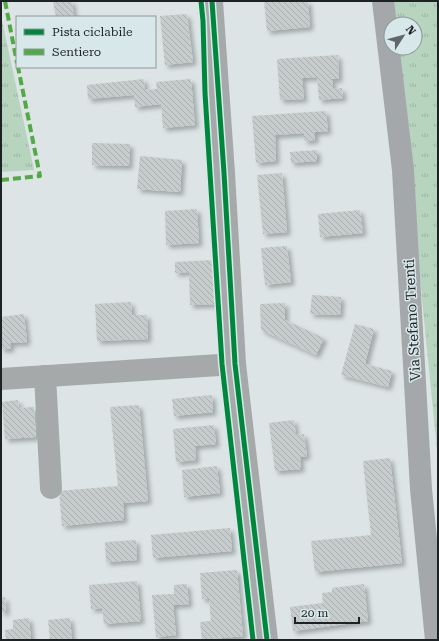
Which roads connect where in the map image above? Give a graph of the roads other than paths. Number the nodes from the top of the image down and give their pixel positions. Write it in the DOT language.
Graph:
graph roads {
  1 [pos="212,1"];
  2 [pos="383,1"];
  3 [pos="235,364"];
  4 [pos="45,376"];
  5 [pos="1,379"];
  6 [pos="51,488"];
  7 [pos="266,640"];
  8 [pos="436,640"];
  1 -- 3 [label="street"];
  2 -- 8 [label="main road, Via Stefano Trenti"];
  3 -- 4 [label="street"];
  3 -- 7 [label="street"];
  4 -- 5 [label="street"];
  4 -- 6 [label="street"];
}
